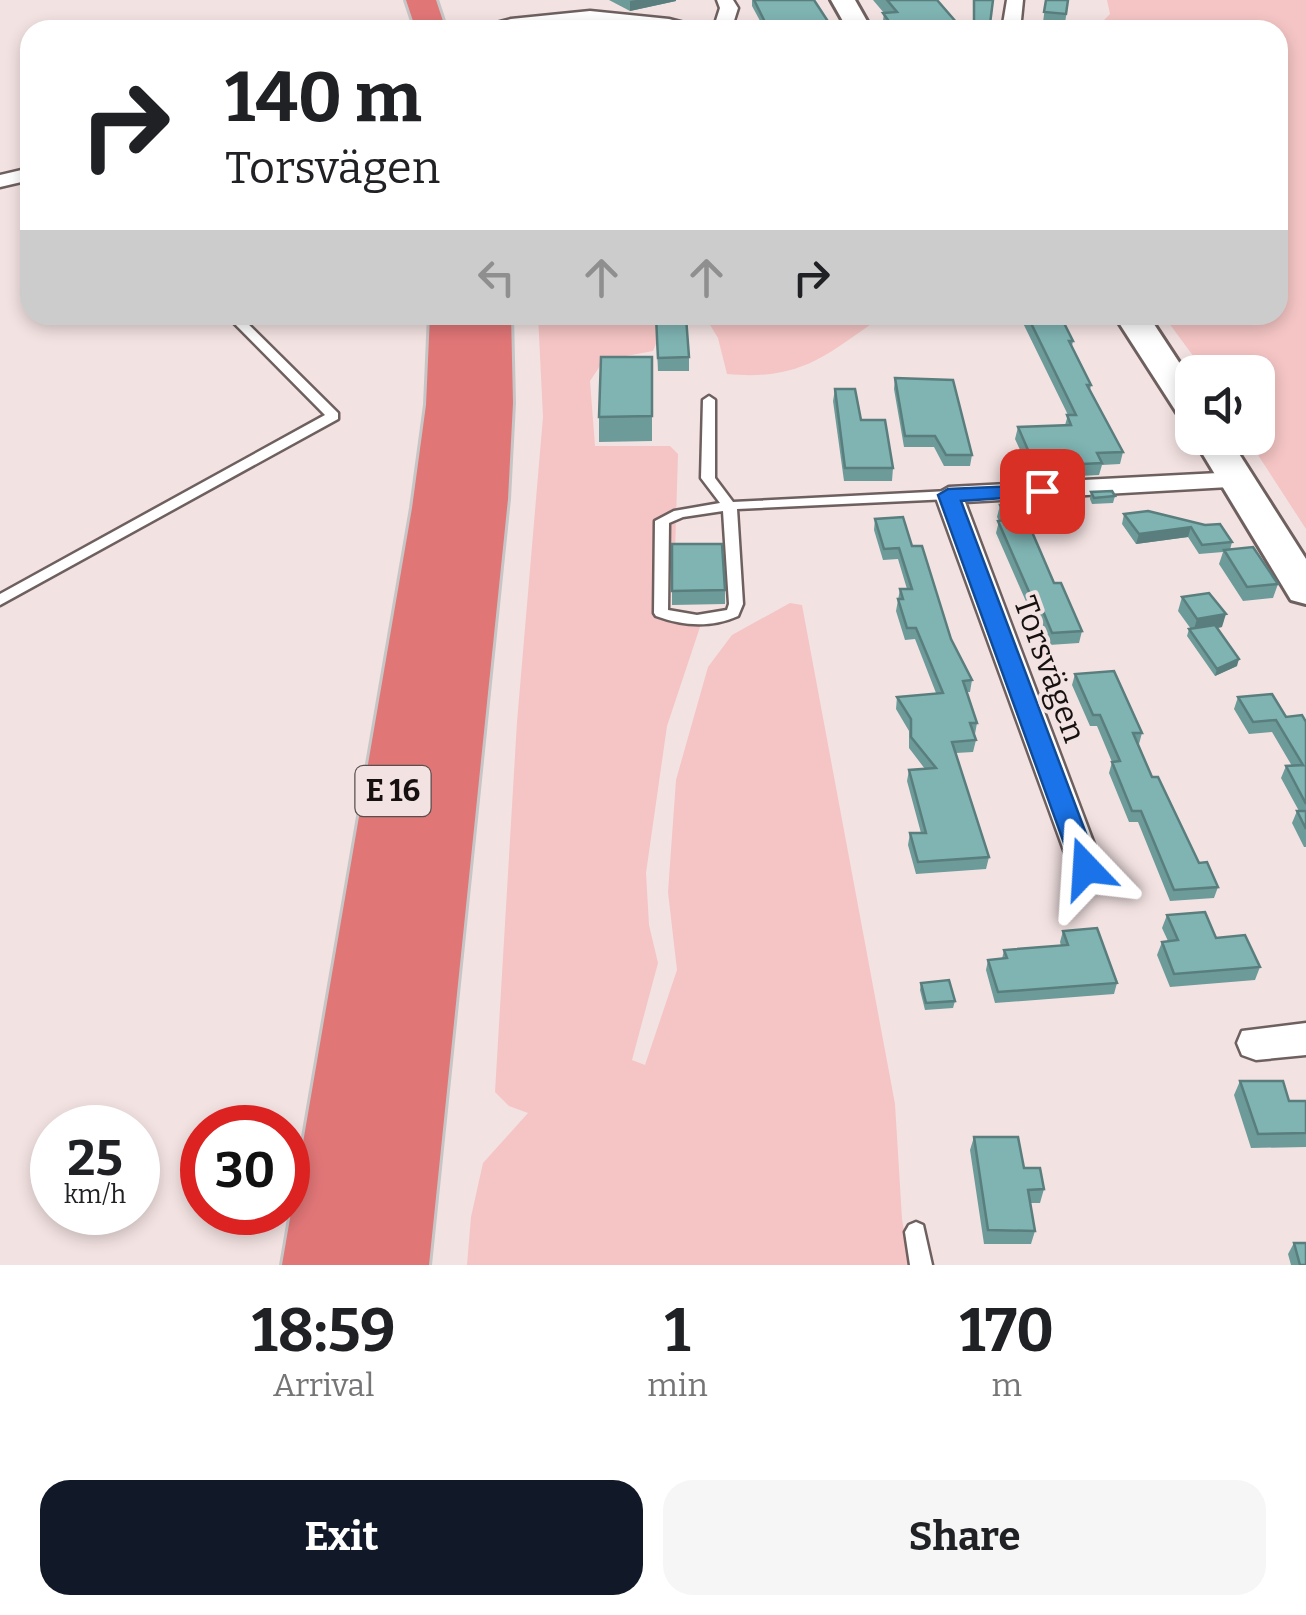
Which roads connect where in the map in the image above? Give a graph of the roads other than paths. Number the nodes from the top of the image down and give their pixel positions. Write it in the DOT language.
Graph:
graph roads {
  1 [pos="538,20"];
  2 [pos="620,20"];
  3 [pos="242,325"];
  4 [pos="451,325"];
  5 [pos="490,325"];
  6 [pos="1137,325"];
  7 [pos="1175,382"];
  8 [pos="709,400"];
  9 [pos="1222,455"];
  10 [pos="1238,480"];
  11 [pos="948,495"];
  12 [pos="730,507"];
  13 [pos="1306,591"];
  14 [pos="0,600"];
  15 [pos="1086,868"];
  16 [pos="1306,1039"];
  17 [pos="1256,1043"];
  18 [pos="916,1232"];
  19 [pos="320,1265"];
  20 [pos="392,1265"];
  21 [pos="921,1265"];
  1 -- 2 [label="street"];
  3 -- 14 [label="lane"];
  4 -- 19 [label="highway, E 16"];
  5 -- 20 [label="highway, E 16"];
  6 -- 7 [label="main road"];
  8 -- 12 [label="lane"];
  9 -- 10 [label="main road"];
  10 -- 11 [label="street"];
  10 -- 13 [label="main road"];
  11 -- 12 [label="lane"];
  11 -- 15 [label="street, Torsvägen"];
  12 -- 12 [label="lane"];
  16 -- 17 [label="street"];
  18 -- 21 [label="lane"];
}
